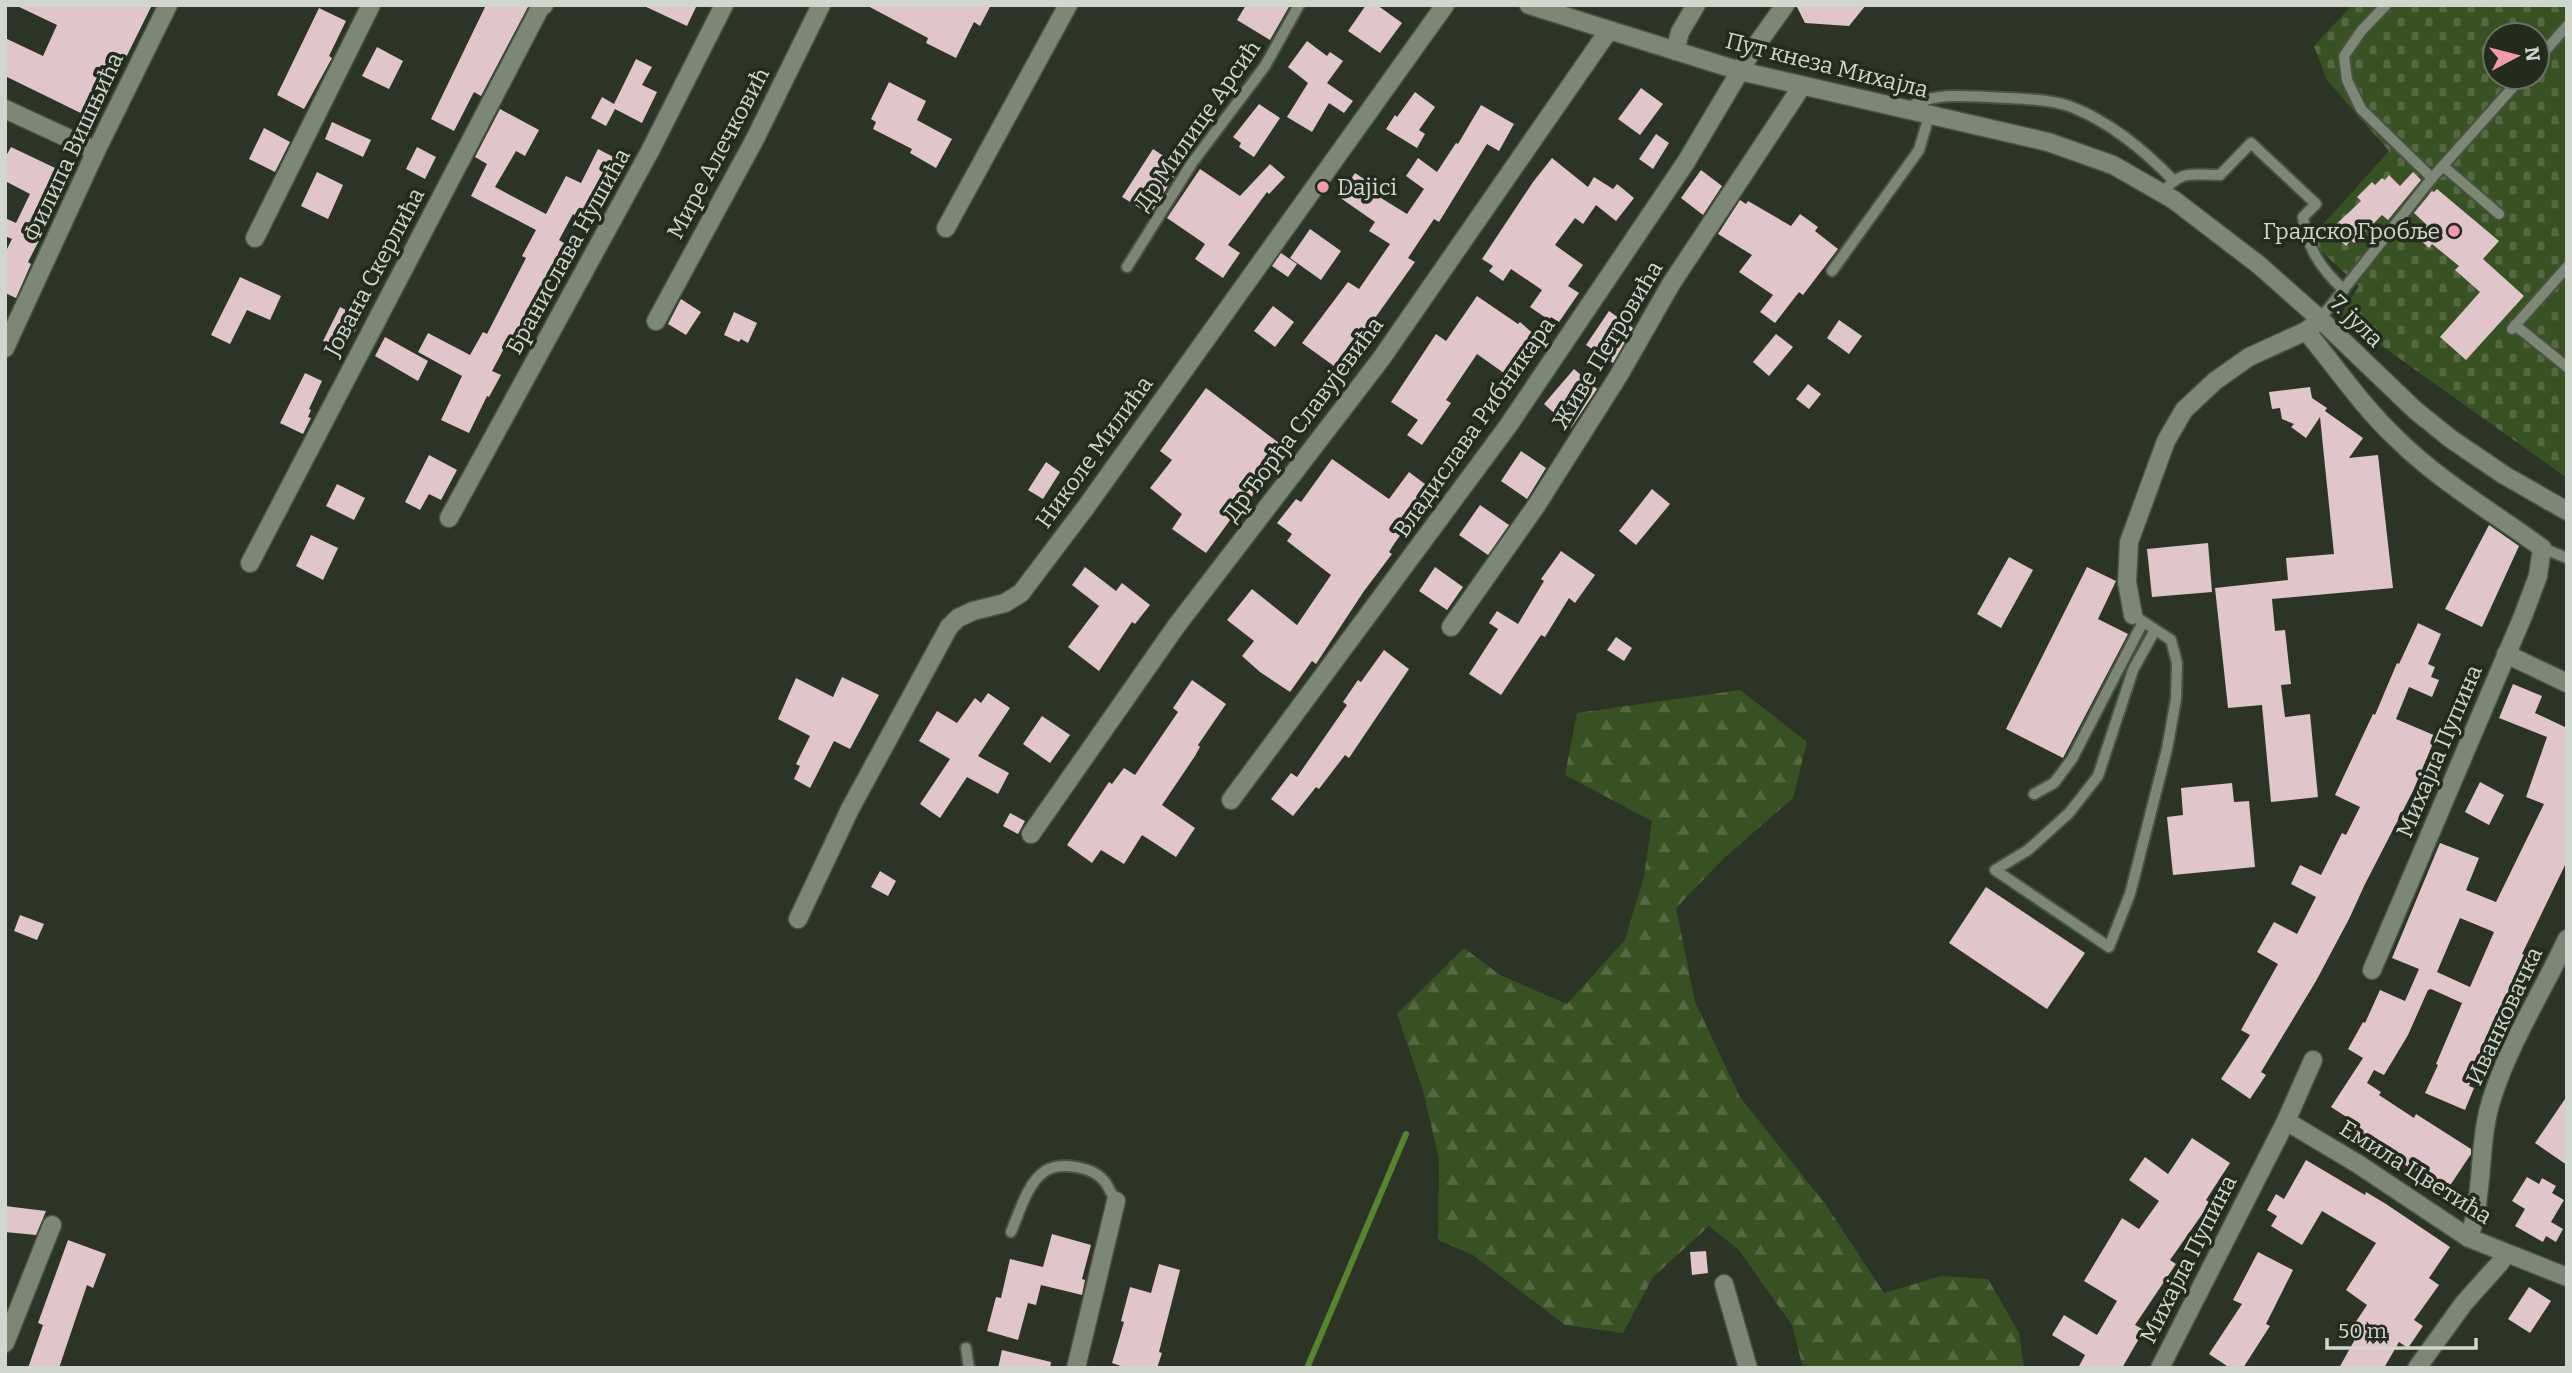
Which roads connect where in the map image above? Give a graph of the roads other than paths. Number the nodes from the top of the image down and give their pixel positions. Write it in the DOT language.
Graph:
graph roads {
  1 [pos="168,5"];
  2 [pos="371,5"];
  3 [pos="544,5"];
  4 [pos="724,5"];
  5 [pos="821,5"];
  6 [pos="1068,5"];
  7 [pos="1299,5"];
  8 [pos="1445,5"];
  9 [pos="1530,5"];
  10 [pos="1696,5"];
  11 [pos="1785,5"];
  12 [pos="2386,5"];
  13 [pos="2567,26"];
  14 [pos="1609,30"];
  15 [pos="2551,44"];
  16 [pos="1675,51"];
  17 [pos="1740,71"];
  18 [pos="1802,86"];
  19 [pos="2510,91"];
  20 [pos="5,109"];
  21 [pos="1921,114"];
  22 [pos="96,151"];
  23 [pos="2113,165"];
  24 [pos="2443,166"];
  25 [pos="2432,178"];
  26 [pos="2168,186"];
  27 [pos="2499,214"];
  28 [pos="946,228"];
  29 [pos="255,237"];
  30 [pos="1127,267"];
  31 [pos="2567,267"];
  32 [pos="1832,271"];
  33 [pos="2344,290"];
  34 [pos="2320,319"];
  35 [pos="656,321"];
  36 [pos="10,327"];
  37 [pos="2306,331"];
  38 [pos="5,348"];
  39 [pos="2567,368"];
  40 [pos="2567,511"];
  41 [pos="449,518"];
  42 [pos="2542,548"];
  43 [pos="2567,558"];
  44 [pos="250,563"];
  45 [pos="2138,619"];
  46 [pos="1451,628"];
  47 [pos="2155,629"];
  48 [pos="2506,654"];
  49 [pos="2567,683"];
  50 [pos="2034,794"];
  51 [pos="1231,800"];
  52 [pos="1031,834"];
  53 [pos="799,919"];
  54 [pos="2567,939"];
  55 [pos="2562,960"];
  56 [pos="2372,970"];
  57 [pos="2314,1060"];
  58 [pos="2286,1121"];
  59 [pos="1116,1201"];
  60 [pos="52,1225"];
  61 [pos="1010,1233"];
  62 [pos="2469,1238"];
  63 [pos="2505,1254"];
  64 [pos="2565,1272"];
  65 [pos="1724,1284"];
  66 [pos="5,1343"];
  67 [pos="967,1348"];
  68 [pos="969,1368"];
  69 [pos="1076,1368"];
  70 [pos="1748,1368"];
  71 [pos="2160,1368"];
  72 [pos="2417,1368"];
  1 -- 22 [label="street, Филипа Вишњића"];
  2 -- 29 [label="street"];
  3 -- 44 [label="street, Јована Скерлића"];
  4 -- 41 [label="street, Бранислава Нушића"];
  5 -- 35 [label="street, Мире Алечковић"];
  6 -- 28 [label="street"];
  7 -- 30 [label="lane, Др Милице Арсић"];
  8 -- 53 [label="street, Николе Милића"];
  9 -- 14 [label="street, Пут кнеза Михајла"];
  10 -- 16 [label="street"];
  11 -- 17 [label="street, Владислава Рибникара"];
  12 -- 25 [label="lane"];
  13 -- 15 [label="lane"];
  14 -- 16 [label="street, Пут кнеза Михајла"];
  14 -- 52 [label="street, Др Ђорђа Славујевића"];
  16 -- 17 [label="street, Пут кнеза Михајла"];
  17 -- 18 [label="street, Пут кнеза Михајла"];
  17 -- 51 [label="street, Владислава Рибникара"];
  18 -- 21 [label="street, Пут кнеза Михајла"];
  18 -- 46 [label="street, Живе Петровића"];
  19 -- 24 [label="lane"];
  20 -- 22 [label="street"];
  21 -- 23 [label="street, Пут кнеза Михајла"];
  21 -- 26 [label="lane"];
  21 -- 32 [label="lane"];
  22 -- 36 [label="street, Филипа Вишњића"];
  23 -- 26 [label="street, 7. јула"];
  24 -- 25 [label="lane"];
  24 -- 27 [label="lane"];
  25 -- 33 [label="lane"];
  26 -- 33 [label="lane"];
  26 -- 34 [label="street, 7. јула"];
  31 -- 39 [label="lane"];
  33 -- 34 [label="lane"];
  34 -- 37 [label="street"];
  34 -- 40 [label="street, 7. јула"];
  36 -- 38 [label="street, Филипа Вишњића"];
  37 -- 42 [label="street"];
  37 -- 45 [label="street"];
  42 -- 43 [label="lane"];
  42 -- 48 [label="street, Михајла Пупина"];
  45 -- 47 [label="lane"];
  45 -- 50 [label="lane"];
  47 -- 47 [label="lane"];
  48 -- 49 [label="street"];
  48 -- 56 [label="street, Михајла Пупина"];
  54 -- 55 [label="street, Иванковачка"];
  55 -- 62 [label="street, Иванковачка"];
  57 -- 58 [label="street, Михајла Пупина"];
  58 -- 62 [label="street, Емила Цветића"];
  58 -- 71 [label="street, Михајла Пупина"];
  59 -- 61 [label="lane"];
  59 -- 69 [label="street"];
  60 -- 66 [label="street"];
  62 -- 63 [label="street, Емила Цветића"];
  63 -- 64 [label="street, Емила Цветића"];
  63 -- 72 [label="street"];
  65 -- 70 [label="street"];
  67 -- 68 [label="lane"];
}
